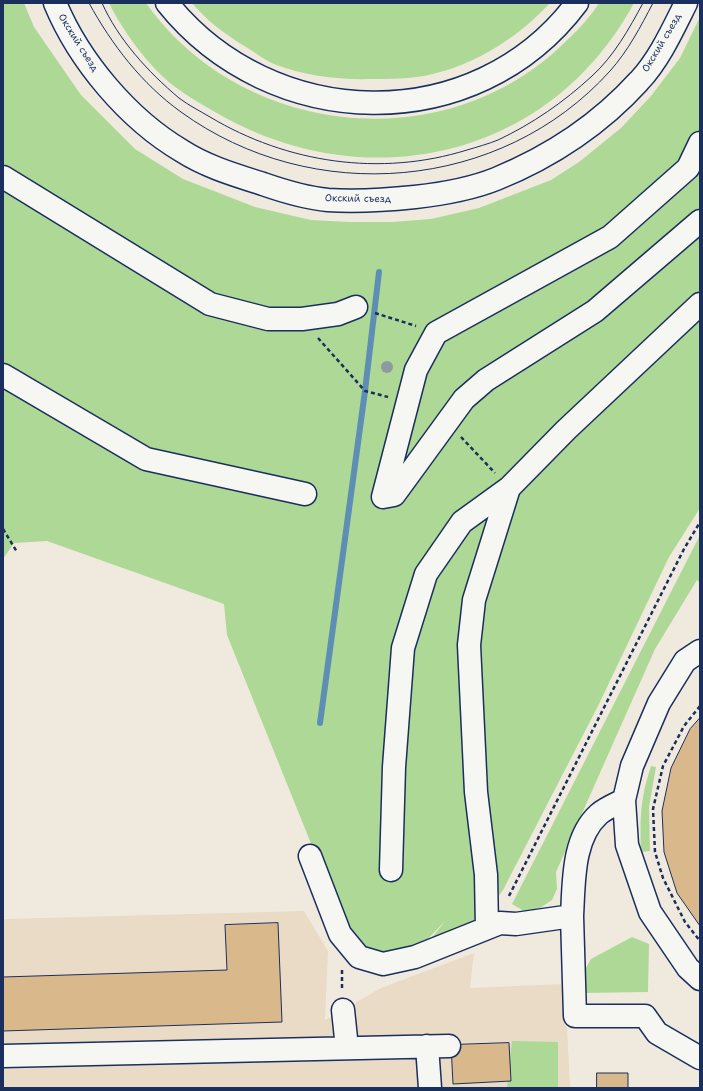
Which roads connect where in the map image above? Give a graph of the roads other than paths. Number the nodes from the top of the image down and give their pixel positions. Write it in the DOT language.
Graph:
graph roads {
  1 [pos="55,3"];
  2 [pos="167,3"];
  3 [pos="577,3"];
  4 [pos="686,3"];
  5 [pos="700,143"];
  6 [pos="3,177"];
  7 [pos="700,221"];
  8 [pos="700,304"];
  9 [pos="356,307"];
  10 [pos="3,375"];
  11 [pos="509,488"];
  12 [pos="305,494"];
  13 [pos="700,651"];
  14 [pos="624,800"];
  15 [pos="310,856"];
  16 [pos="391,870"];
  17 [pos="572,916"];
  18 [pos="494,925"];
  19 [pos="700,979"];
  20 [pos="343,1010"];
  21 [pos="427,1046"];
  22 [pos="449,1046"];
  23 [pos="347,1048"];
  24 [pos="3,1056"];
  25 [pos="700,1058"];
  26 [pos="430,1088"];
  1 -- 4 [label="main road, Окский съезд"];
  2 -- 3 [label="main road"];
  5 -- 7 [label="main road"];
  6 -- 9 [label="main road"];
  8 -- 11 [label="main road"];
  10 -- 12 [label="main road"];
  11 -- 16 [label="main road"];
  11 -- 18 [label="main road"];
  13 -- 14 [label="main road"];
  14 -- 17 [label="main road"];
  14 -- 19 [label="main road"];
  15 -- 18 [label="main road"];
  17 -- 18 [label="main road"];
  17 -- 25 [label="main road"];
  20 -- 23 [label="main road"];
  21 -- 22 [label="main road"];
  21 -- 23 [label="main road"];
  21 -- 26 [label="main road"];
  23 -- 24 [label="main road"];
}
